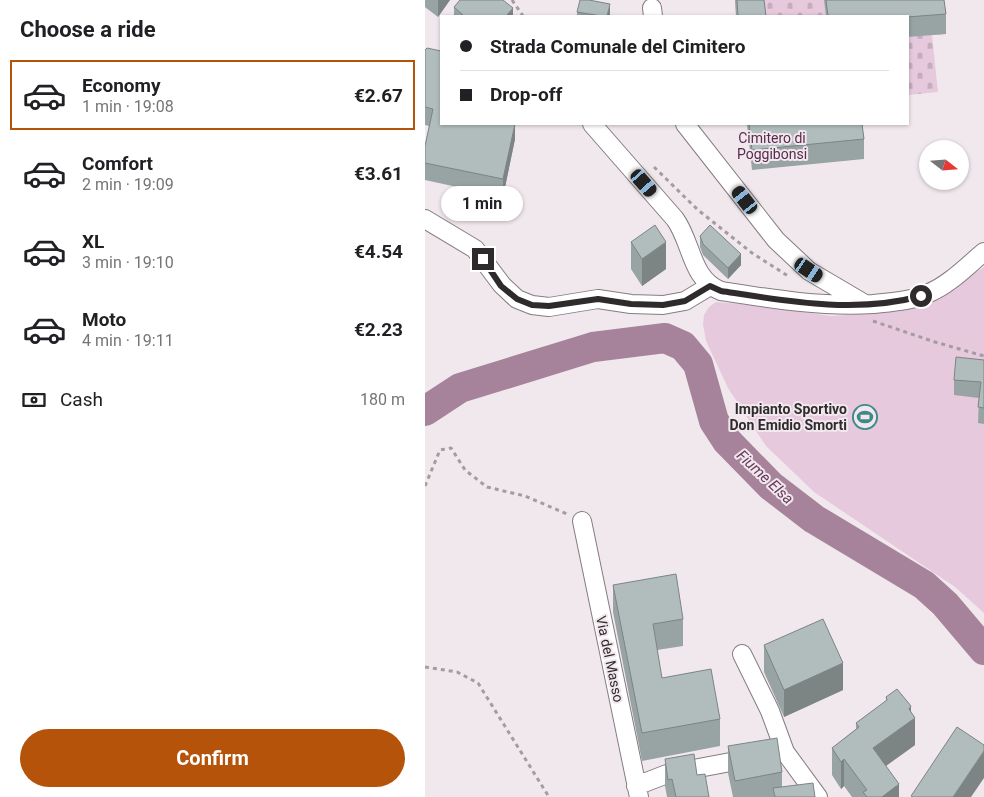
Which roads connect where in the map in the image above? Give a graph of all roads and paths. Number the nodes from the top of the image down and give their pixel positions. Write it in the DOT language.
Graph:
graph roads {
  1 [pos="512,0"];
  2 [pos="522,15"];
  3 [pos="593,125"];
  4 [pos="686,125"];
  5 [pos="651,164"];
  6 [pos="425,219"];
  7 [pos="984,252"];
  8 [pos="793,280"];
  9 [pos="710,286"];
  10 [pos="865,311"];
  11 [pos="984,356"];
  12 [pos="425,486"];
  13 [pos="582,521"];
  14 [pos="742,654"];
  15 [pos="425,667"];
  16 [pos="785,752"];
  17 [pos="637,791"];
  18 [pos="549,797"];
  19 [pos="818,797"];
  1 -- 2 [label="path"];
  3 -- 9 [label="street"];
  4 -- 10 [label="street"];
  5 -- 8 [label="path"];
  6 -- 9 [label="street"];
  7 -- 10 [label="street"];
  9 -- 10 [label="street"];
  10 -- 11 [label="path"];
  12 -- 13 [label="path"];
  13 -- 17 [label="street, Via del Masso"];
  14 -- 16 [label="street"];
  15 -- 18 [label="path"];
  16 -- 17 [label="street"];
  16 -- 19 [label="street"];
}
